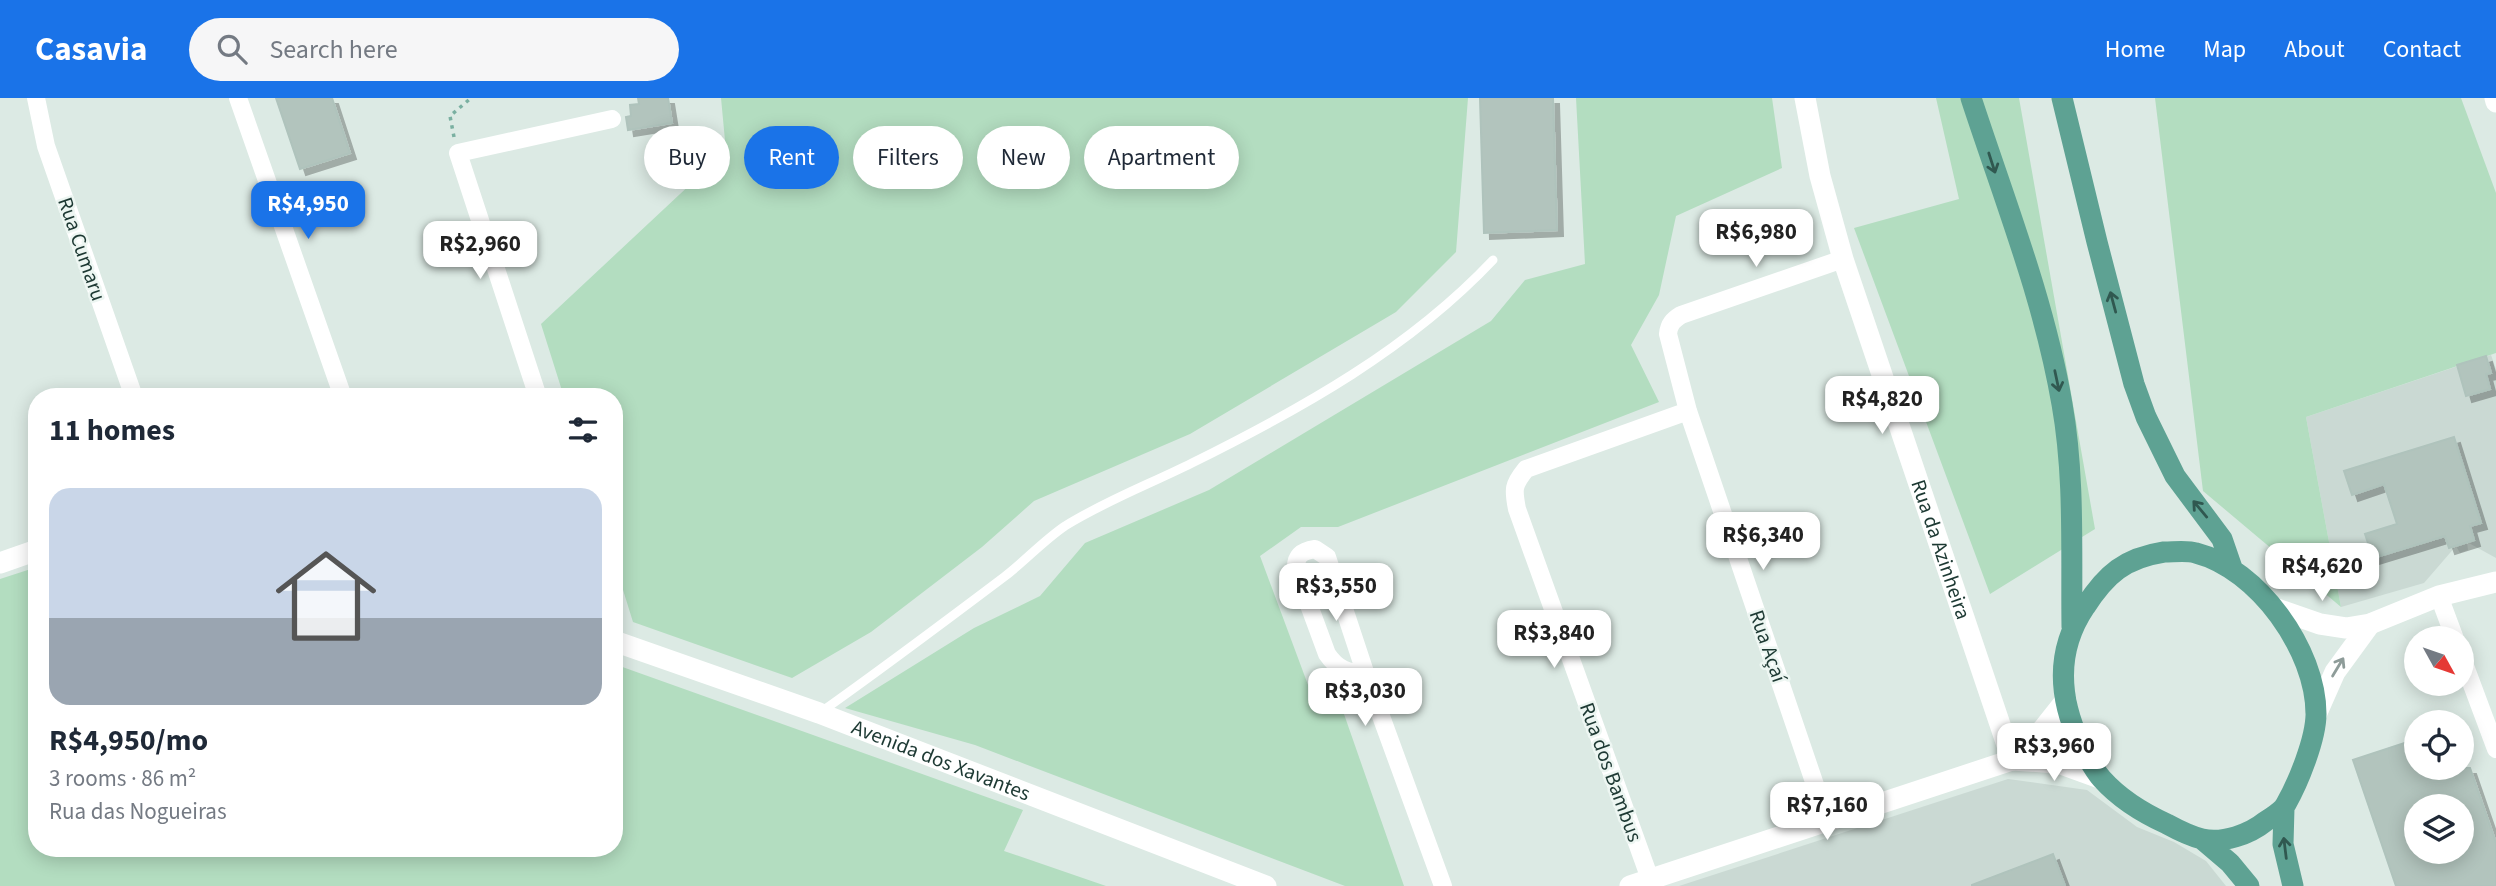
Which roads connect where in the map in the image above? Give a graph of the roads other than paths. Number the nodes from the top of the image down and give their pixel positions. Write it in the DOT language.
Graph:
graph roads {
  1 [pos="36,98"];
  2 [pos="238,98"];
  3 [pos="1805,98"];
  4 [pos="1971,98"];
  5 [pos="2062,98"];
  6 [pos="612,120"];
  7 [pos="1843,259"];
  8 [pos="1493,260"];
  9 [pos="131,388"];
  10 [pos="340,388"];
  11 [pos="535,388"];
  12 [pos="1688,411"];
  13 [pos="28,553"];
  14 [pos="0,564"];
  15 [pos="2232,568"];
  16 [pos="2496,582"];
  17 [pos="2439,596"];
  18 [pos="2274,608"];
  19 [pos="2370,624"];
  20 [pos="2071,626"];
  21 [pos="2450,626"];
  22 [pos="623,640"];
  23 [pos="1366,675"];
  24 [pos="2474,690"];
  25 [pos="2066,700"];
  26 [pos="819,713"];
  27 [pos="2316,715"];
  28 [pos="2496,748"];
  29 [pos="2012,760"];
  30 [pos="2102,779"];
  31 [pos="2284,808"];
  32 [pos="1827,820"];
  33 [pos="2203,839"];
  34 [pos="1640,883"];
  35 [pos="1266,886"];
  36 [pos="1443,886"];
  37 [pos="2249,886"];
  38 [pos="2293,886"];
  1 -- 9 [label="street, Rua Cumaru"];
  2 -- 10 [label="street"];
  3 -- 7 [label="main road, Rua da Azinheira"];
  4 -- 20 [label="main road, one-way"];
  15 -- 5 [label="main road, one-way"];
  6 -- 11 [label="street"];
  7 -- 12 [label="street, Rua Açaí"];
  7 -- 29 [label="main road, Rua da Azinheira"];
  8 -- 26 [label="lane"];
  12 -- 32 [label="street, Rua Açaí"];
  12 -- 34 [label="street, Rua dos Bambus"];
  13 -- 14 [label="main road"];
  15 -- 18 [label="main road"];
  15 -- 20 [label="main road"];
  16 -- 17 [label="main road"];
  17 -- 19 [label="main road"];
  17 -- 21 [label="street"];
  18 -- 19 [label="main road"];
  18 -- 27 [label="main road"];
  27 -- 19 [label="main road, one-way"];
  20 -- 25 [label="main road"];
  22 -- 26 [label="main road, Avenida dos Xavantes"];
  23 -- 23 [label="street"];
  23 -- 36 [label="street"];
  24 -- 28 [label="street"];
  25 -- 29 [label="main road"];
  25 -- 30 [label="main road"];
  26 -- 35 [label="main road, Avenida dos Xavantes"];
  27 -- 31 [label="main road"];
  29 -- 30 [label="main road"];
  29 -- 32 [label="main road"];
  30 -- 33 [label="main road"];
  31 -- 33 [label="main road"];
  38 -- 31 [label="main road, one-way"];
  32 -- 34 [label="main road"];
  33 -- 37 [label="main road"];
}
